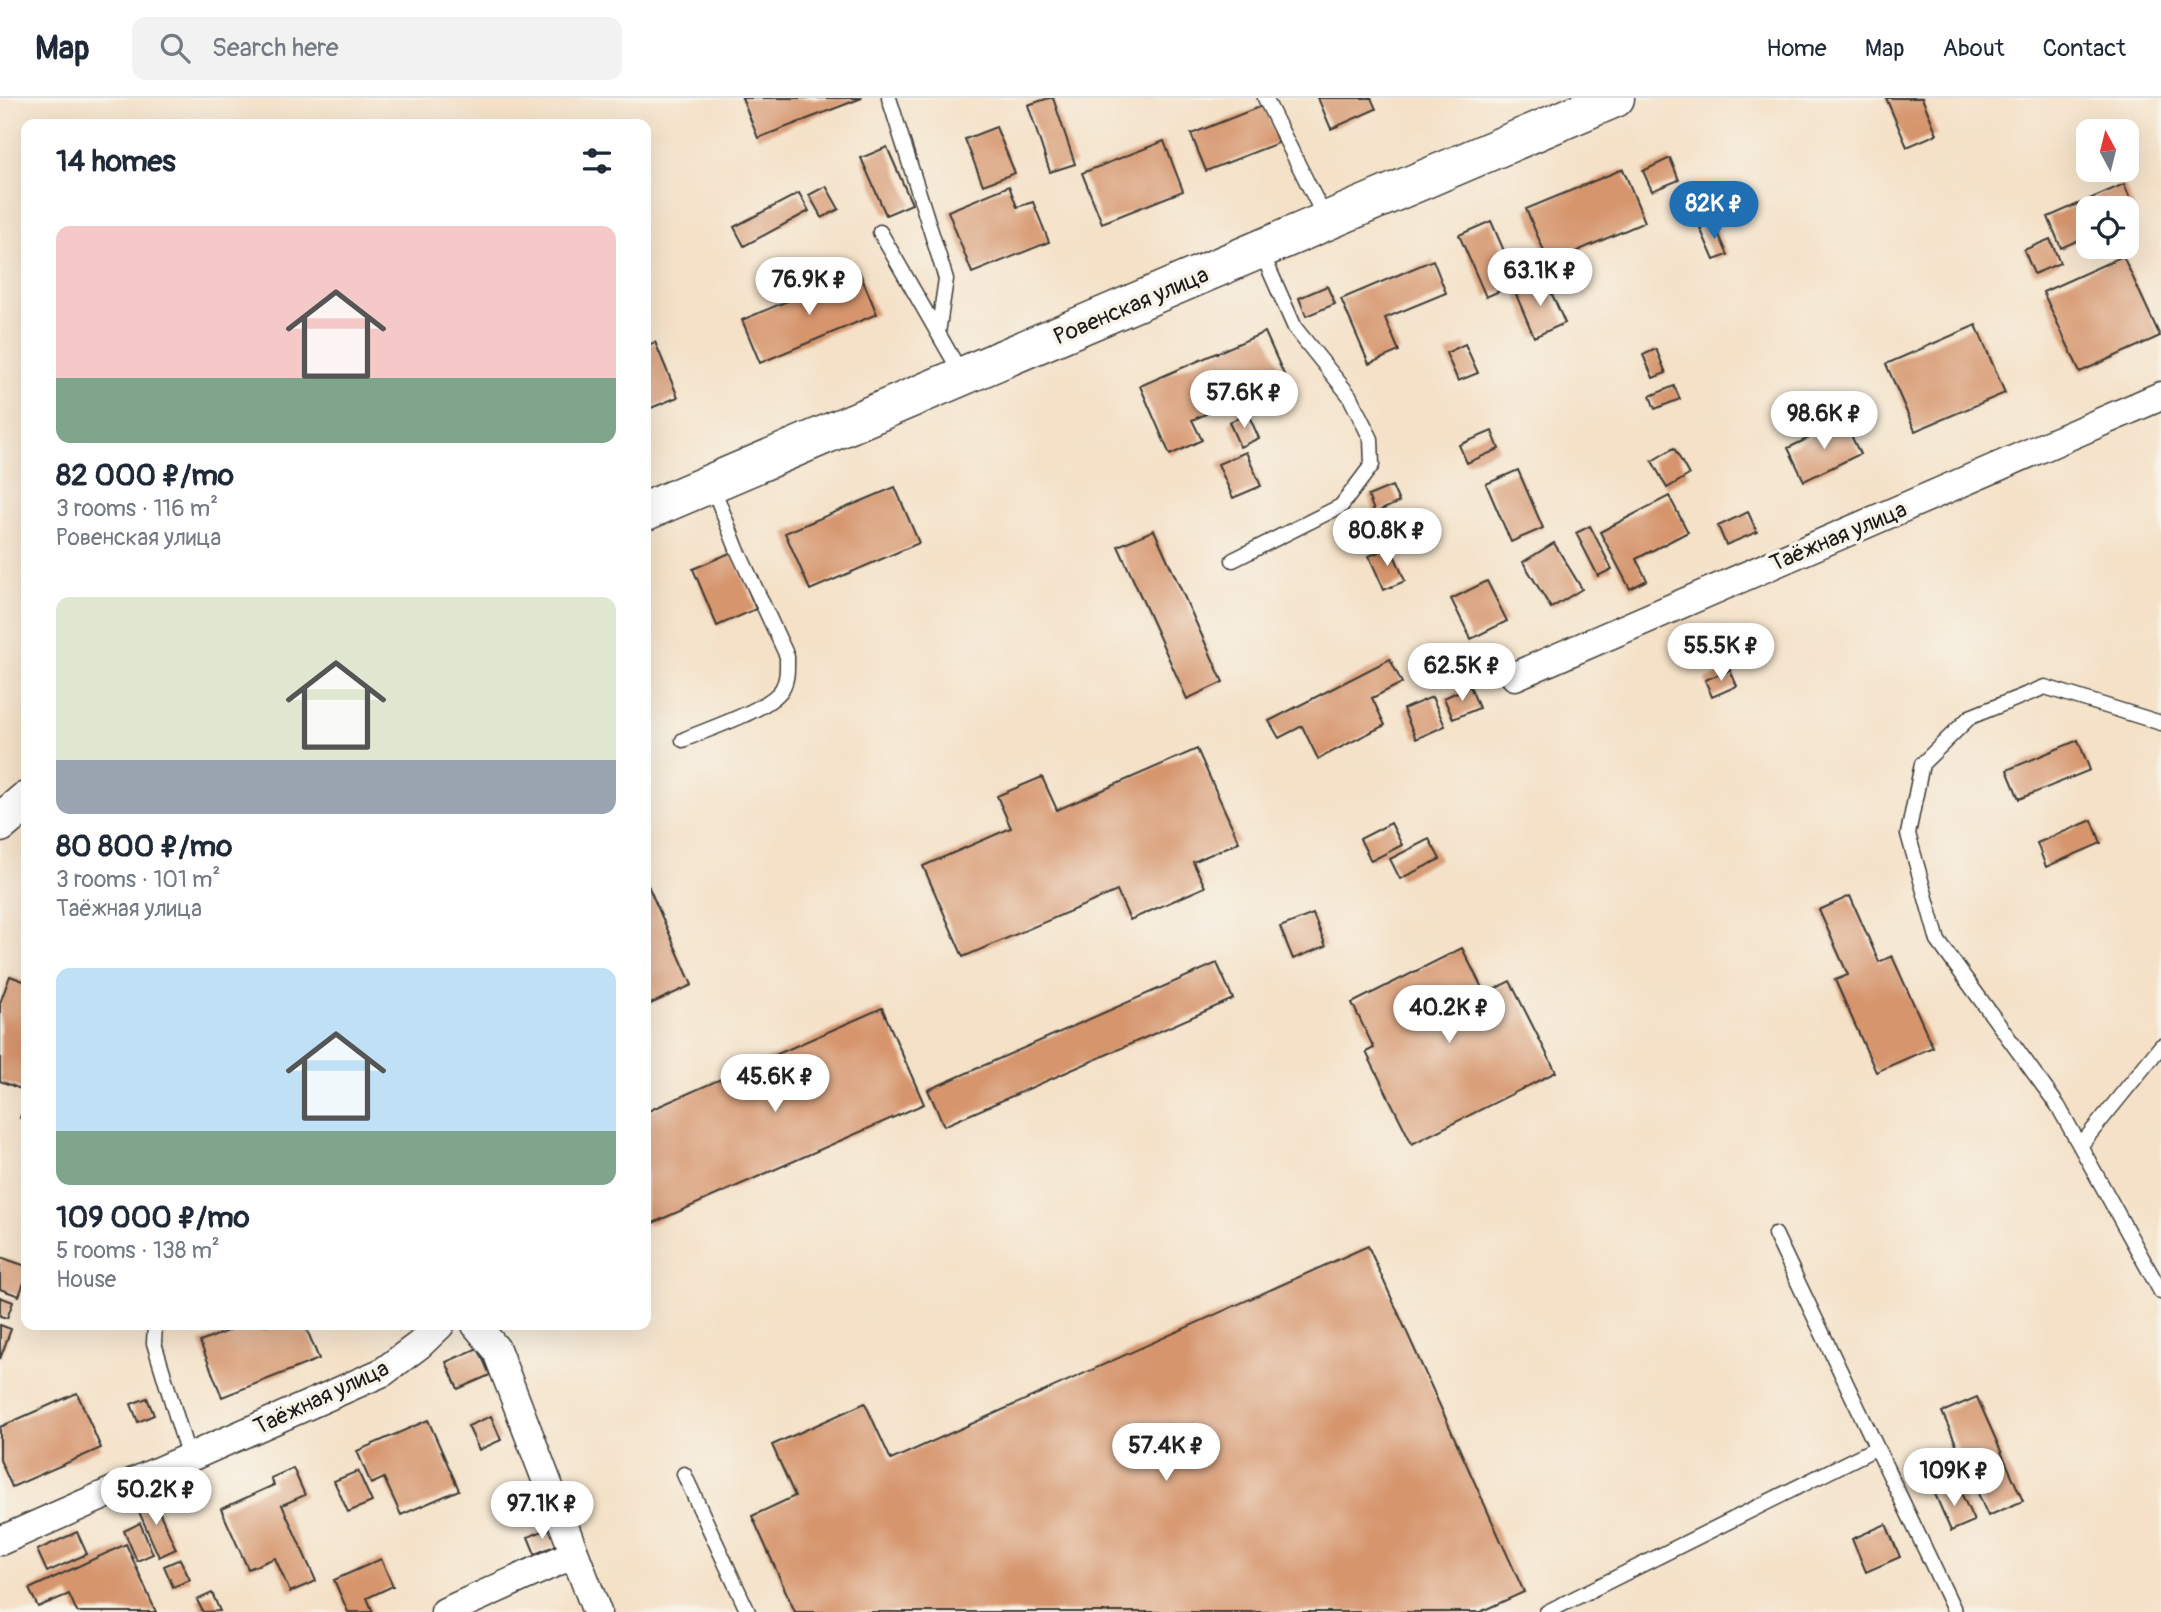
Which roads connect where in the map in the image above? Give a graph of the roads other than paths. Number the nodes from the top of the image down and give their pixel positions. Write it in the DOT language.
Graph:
graph roads {
  1 [pos="888,98"];
  2 [pos="1265,98"];
  3 [pos="1603,100"];
  4 [pos="1326,221"];
  5 [pos="880,233"];
  6 [pos="1261,250"];
  7 [pos="938,333"];
  8 [pos="962,376"];
  9 [pos="2161,396"];
  10 [pos="711,483"];
  11 [pos="651,509"];
  12 [pos="1233,560"];
  13 [pos="1515,676"];
  14 [pos="2161,723"];
  15 [pos="683,740"];
  16 [pos="21,805"];
  17 [pos="0,823"];
  18 [pos="2161,1046"];
  19 [pos="2080,1146"];
  20 [pos="1776,1234"];
  21 [pos="2161,1292"];
  22 [pos="155,1330"];
  23 [pos="435,1330"];
  24 [pos="480,1330"];
  25 [pos="1876,1448"];
  26 [pos="188,1458"];
  27 [pos="684,1474"];
  28 [pos="0,1541"];
  29 [pos="574,1554"];
  30 [pos="445,1612"];
  31 [pos="597,1612"];
  32 [pos="748,1612"];
  33 [pos="1547,1612"];
  34 [pos="1955,1612"];
  1 -- 7 [label="lane"];
  2 -- 4 [label="lane"];
  3 -- 4 [label="main road, Ровенская улица"];
  4 -- 6 [label="main road, Ровенская улица"];
  5 -- 7 [label="lane"];
  6 -- 8 [label="main road, Ровенская улица"];
  6 -- 12 [label="lane"];
  7 -- 8 [label="lane"];
  8 -- 10 [label="main road, Ровенская улица"];
  9 -- 13 [label="street, Таёжная улица"];
  10 -- 11 [label="main road, Ровенская улица"];
  10 -- 15 [label="lane"];
  14 -- 19 [label="lane"];
  16 -- 17 [label="main road"];
  18 -- 19 [label="lane"];
  19 -- 21 [label="lane"];
  20 -- 25 [label="lane"];
  22 -- 26 [label="lane"];
  23 -- 26 [label="street, Таёжная улица"];
  24 -- 29 [label="street"];
  25 -- 33 [label="lane"];
  25 -- 34 [label="lane"];
  26 -- 28 [label="street, Таёжная улица"];
  27 -- 32 [label="lane"];
  29 -- 30 [label="street"];
  29 -- 31 [label="street"];
}
